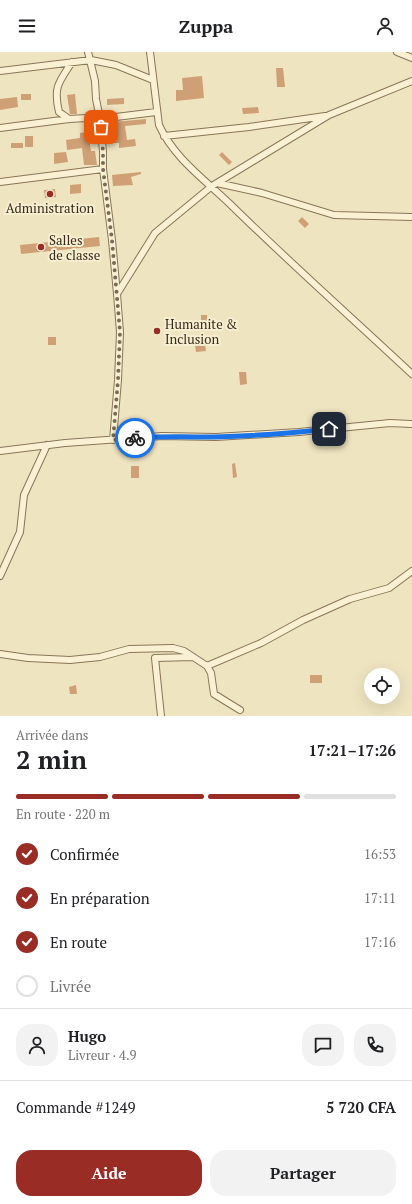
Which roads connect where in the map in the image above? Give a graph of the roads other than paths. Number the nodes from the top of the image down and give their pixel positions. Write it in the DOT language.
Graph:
graph roads {
  1 [pos="88,52"];
  2 [pos="150,52"];
  3 [pos="397,52"];
  4 [pos="412,58"];
  5 [pos="91,60"];
  6 [pos="72,62"];
  7 [pos="0,71"];
  8 [pos="153,80"];
  9 [pos="412,81"];
  10 [pos="156,112"];
  11 [pos="329,115"];
  12 [pos="69,119"];
  13 [pos="100,119"];
  14 [pos="0,128"];
  15 [pos="164,136"];
  16 [pos="103,169"];
  17 [pos="0,182"];
  18 [pos="215,185"];
  19 [pos="412,217"];
  20 [pos="117,294"];
  21 [pos="412,374"];
  22 [pos="412,424"];
  23 [pos="113,440"];
  24 [pos="47,445"];
  25 [pos="0,451"];
  26 [pos="412,571"];
  27 [pos="0,576"];
  28 [pos="0,654"];
  29 [pos="193,657"];
  30 [pos="207,666"];
  31 [pos="240,710"];
  32 [pos="160,716"];
  1 -- 5 [label="street"];
  2 -- 8 [label="street"];
  3 -- 4 [label="street"];
  5 -- 6 [label="street"];
  5 -- 8 [label="street"];
  5 -- 13 [label="street"];
  6 -- 7 [label="street"];
  6 -- 12 [label="street"];
  8 -- 10 [label="street"];
  9 -- 11 [label="street"];
  10 -- 13 [label="street"];
  10 -- 15 [label="street"];
  11 -- 15 [label="street"];
  11 -- 18 [label="street"];
  12 -- 13 [label="street"];
  12 -- 14 [label="street"];
  13 -- 16 [label="street"];
  15 -- 18 [label="street"];
  16 -- 17 [label="street"];
  16 -- 20 [label="street"];
  18 -- 19 [label="street"];
  18 -- 20 [label="street"];
  18 -- 21 [label="street"];
  20 -- 23 [label="street"];
  22 -- 23 [label="street"];
  23 -- 24 [label="street"];
  24 -- 25 [label="street"];
  24 -- 27 [label="street"];
  26 -- 30 [label="street"];
  28 -- 29 [label="street"];
  29 -- 30 [label="street"];
  29 -- 32 [label="street"];
  30 -- 31 [label="street"];
}
